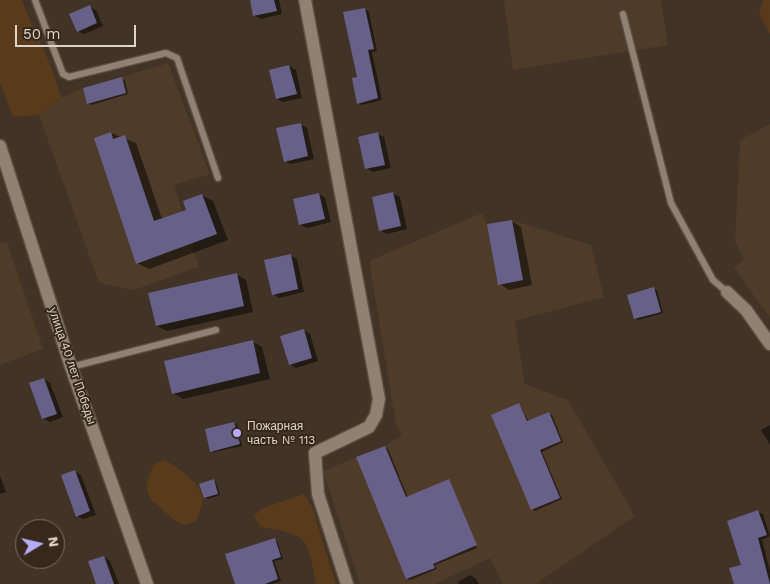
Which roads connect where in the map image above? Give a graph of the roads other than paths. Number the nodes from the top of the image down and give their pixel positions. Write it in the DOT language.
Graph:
graph roads {
  1 [pos="35,0"];
  2 [pos="305,0"];
  3 [pos="623,14"];
  4 [pos="0,146"];
  5 [pos="218,178"];
  6 [pos="727,292"];
  7 [pos="216,330"];
  8 [pos="770,344"];
  9 [pos="71,366"];
  10 [pos="147,584"];
  11 [pos="346,584"];
  1 -- 5 [label="lane"];
  2 -- 11 [label="street"];
  3 -- 6 [label="lane"];
  4 -- 9 [label="street, улица 40 лет Победы"];
  6 -- 8 [label="street"];
  7 -- 9 [label="lane"];
  9 -- 10 [label="street, улица 40 лет Победы"];
}
